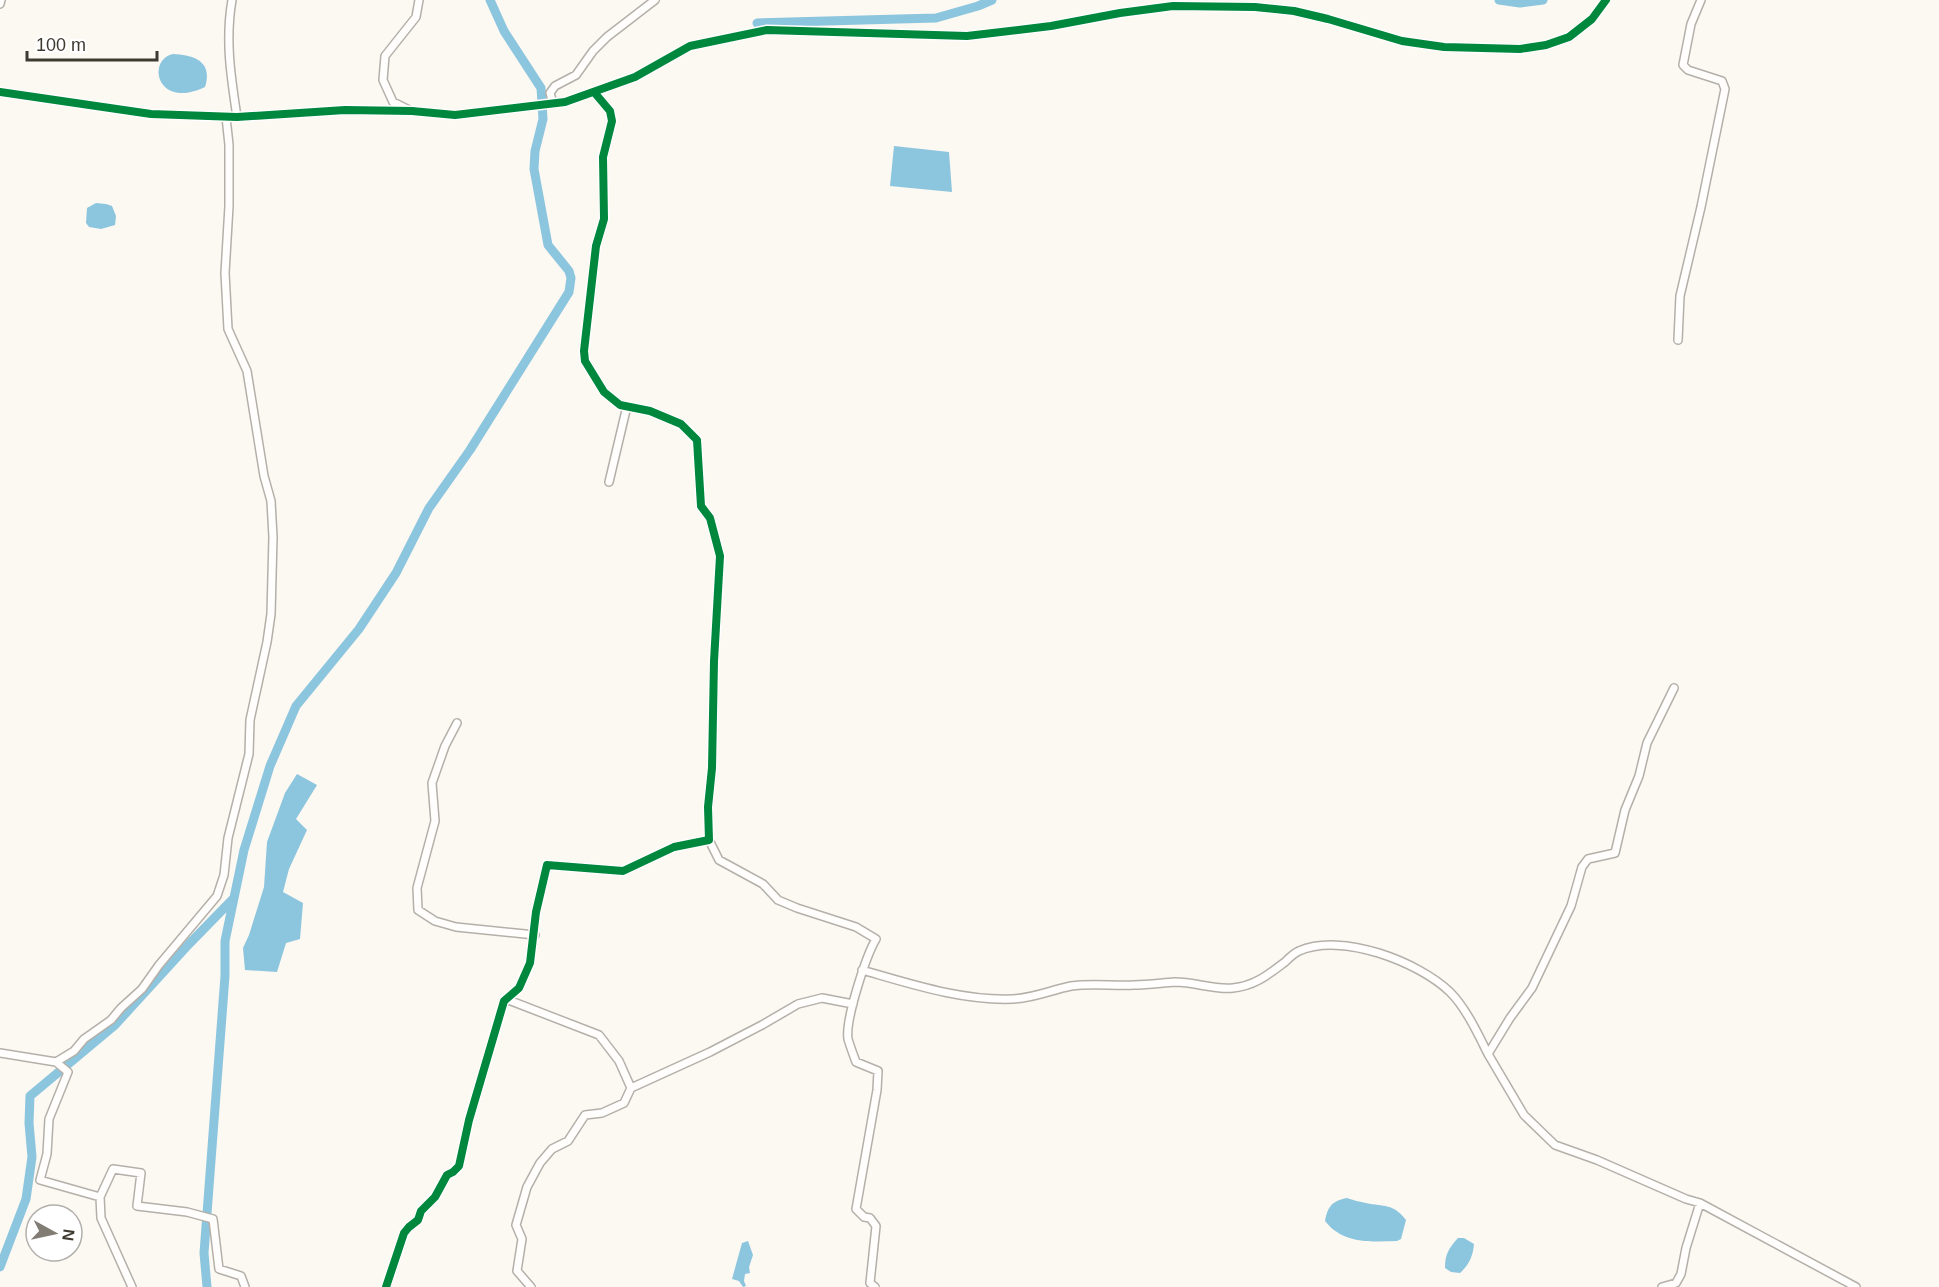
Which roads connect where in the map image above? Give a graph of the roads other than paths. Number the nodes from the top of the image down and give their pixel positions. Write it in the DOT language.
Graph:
graph roads {
  1 [pos="232,0"];
  2 [pos="419,0"];
  3 [pos="655,0"];
  4 [pos="1606,0"];
  5 [pos="1701,0"];
  6 [pos="0,92"];
  7 [pos="594,92"];
  8 [pos="553,103"];
  9 [pos="412,111"];
  10 [pos="226,117"];
  11 [pos="237,117"];
  12 [pos="1678,340"];
  13 [pos="627,406"];
  14 [pos="609,482"];
  15 [pos="1674,688"];
  16 [pos="457,723"];
  17 [pos="709,840"];
  18 [pos="535,935"];
  19 [pos="862,970"];
  20 [pos="506,999"];
  21 [pos="853,1004"];
  22 [pos="0,1053"];
  23 [pos="1488,1054"];
  24 [pos="57,1062"];
  25 [pos="632,1088"];
  26 [pos="100,1197"];
  27 [pos="1700,1203"];
  28 [pos="132,1287"];
  29 [pos="245,1287"];
  30 [pos="386,1287"];
  31 [pos="531,1287"];
  32 [pos="875,1287"];
  33 [pos="1662,1287"];
  34 [pos="1856,1287"];
  1 -- 11 [label="street"];
  2 -- 9 [label="street"];
  3 -- 8 [label="street"];
  4 -- 7 [label="street"];
  5 -- 12 [label="street"];
  6 -- 10 [label="street"];
  7 -- 8 [label="street"];
  7 -- 13 [label="street"];
  8 -- 9 [label="street"];
  9 -- 11 [label="street"];
  10 -- 11 [label="street"];
  10 -- 24 [label="street"];
  13 -- 14 [label="street"];
  13 -- 17 [label="street"];
  15 -- 23 [label="street"];
  16 -- 18 [label="street"];
  17 -- 18 [label="street"];
  17 -- 19 [label="street"];
  18 -- 20 [label="street"];
  19 -- 21 [label="street"];
  19 -- 23 [label="street"];
  20 -- 25 [label="street"];
  20 -- 30 [label="street"];
  21 -- 25 [label="street"];
  21 -- 32 [label="street"];
  22 -- 24 [label="street"];
  23 -- 27 [label="street"];
  24 -- 26 [label="street"];
  25 -- 31 [label="street"];
  26 -- 28 [label="street"];
  26 -- 29 [label="street"];
  27 -- 33 [label="street"];
  27 -- 34 [label="street"];
}
